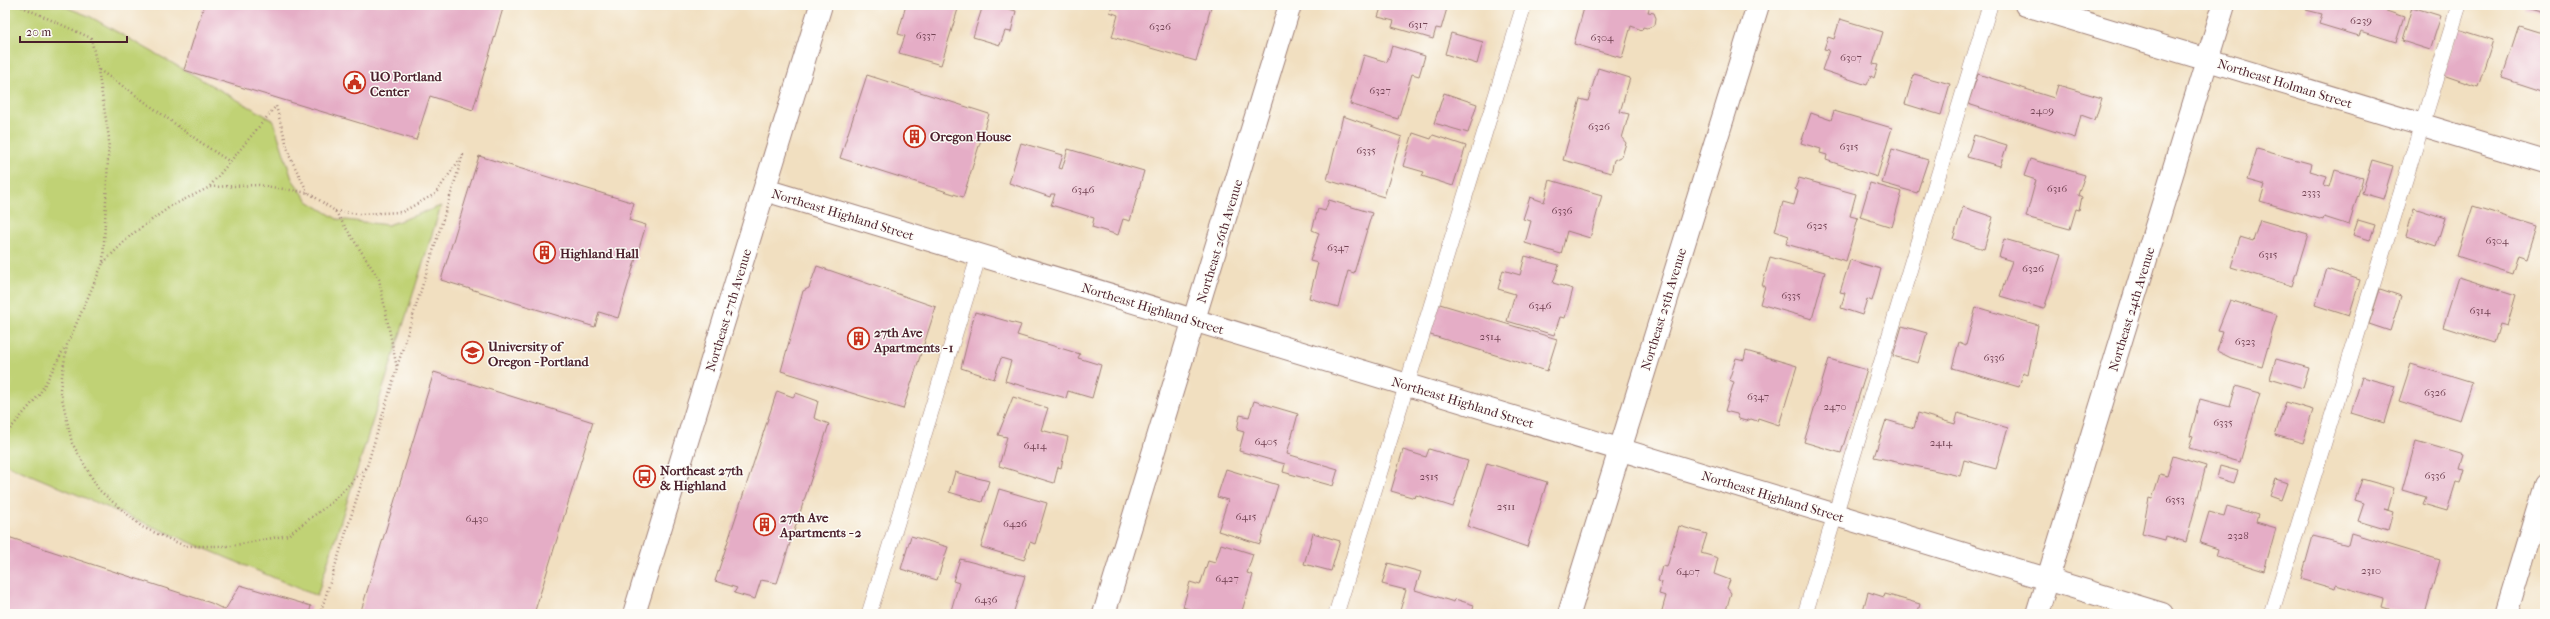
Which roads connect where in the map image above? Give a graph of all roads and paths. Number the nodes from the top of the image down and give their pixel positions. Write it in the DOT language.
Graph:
graph roads {
  1 [pos="18,5"];
  2 [pos="821,5"];
  3 [pos="1290,5"];
  4 [pos="1524,5"];
  5 [pos="1758,5"];
  6 [pos="1990,5"];
  7 [pos="2026,5"];
  8 [pos="2224,5"];
  9 [pos="2459,5"];
  10 [pos="2207,60"];
  11 [pos="98,70"];
  12 [pos="2422,125"];
  13 [pos="229,162"];
  14 [pos="2545,162"];
  15 [pos="210,187"];
  16 [pos="765,190"];
  17 [pos="309,193"];
  18 [pos="335,211"];
  19 [pos="979,255"];
  20 [pos="103,263"];
  21 [pos="1194,321"];
  22 [pos="66,344"];
  23 [pos="397,368"];
  24 [pos="1407,385"];
  25 [pos="5,436"];
  26 [pos="1619,450"];
  27 [pos="367,466"];
  28 [pos="2545,485"];
  29 [pos="1835,515"];
  30 [pos="2048,579"];
  31 [pos="320,614"];
  32 [pos="634,614"];
  33 [pos="868,614"];
  34 [pos="1104,614"];
  35 [pos="1336,614"];
  36 [pos="1569,614"];
  37 [pos="1805,614"];
  38 [pos="2037,614"];
  39 [pos="2162,614"];
  40 [pos="2270,614"];
  41 [pos="2506,614"];
  1 -- 11 [label="path"];
  2 -- 16 [label="street, Northeast 27th Avenue"];
  3 -- 21 [label="street, Northeast 26th Avenue"];
  4 -- 24 [label="lane"];
  5 -- 26 [label="street, Northeast 25th Avenue"];
  6 -- 29 [label="lane"];
  7 -- 10 [label="street, Northeast Holman Street"];
  8 -- 10 [label="street, Northeast 24th Avenue"];
  9 -- 12 [label="lane"];
  10 -- 12 [label="street, Northeast Holman Street"];
  10 -- 30 [label="street, Northeast 24th Avenue"];
  11 -- 13 [label="path"];
  11 -- 20 [label="path"];
  12 -- 14 [label="street, Northeast Holman Street"];
  12 -- 40 [label="lane"];
  13 -- 15 [label="path"];
  13 -- 17 [label="path"];
  15 -- 17 [label="path"];
  15 -- 20 [label="path"];
  16 -- 19 [label="street, Northeast Highland Street"];
  16 -- 32 [label="street, Northeast 27th Avenue"];
  17 -- 18 [label="path"];
  18 -- 23 [label="path"];
  18 -- 23 [label="path"];
  19 -- 21 [label="street, Northeast Highland Street"];
  19 -- 33 [label="lane"];
  20 -- 22 [label="path"];
  21 -- 24 [label="street, Northeast Highland Street"];
  21 -- 34 [label="street, Northeast 26th Avenue"];
  22 -- 25 [label="path"];
  22 -- 27 [label="path"];
  23 -- 27 [label="path"];
  24 -- 26 [label="street, Northeast Highland Street"];
  24 -- 35 [label="lane"];
  26 -- 29 [label="street, Northeast Highland Street"];
  26 -- 36 [label="street, Northeast 25th Avenue"];
  27 -- 31 [label="path"];
  28 -- 41 [label="street"];
  29 -- 30 [label="street, Northeast Highland Street"];
  29 -- 37 [label="lane"];
  30 -- 38 [label="street, Northeast 24th Avenue"];
  30 -- 39 [label="street, Northeast Highland Street"];
}
